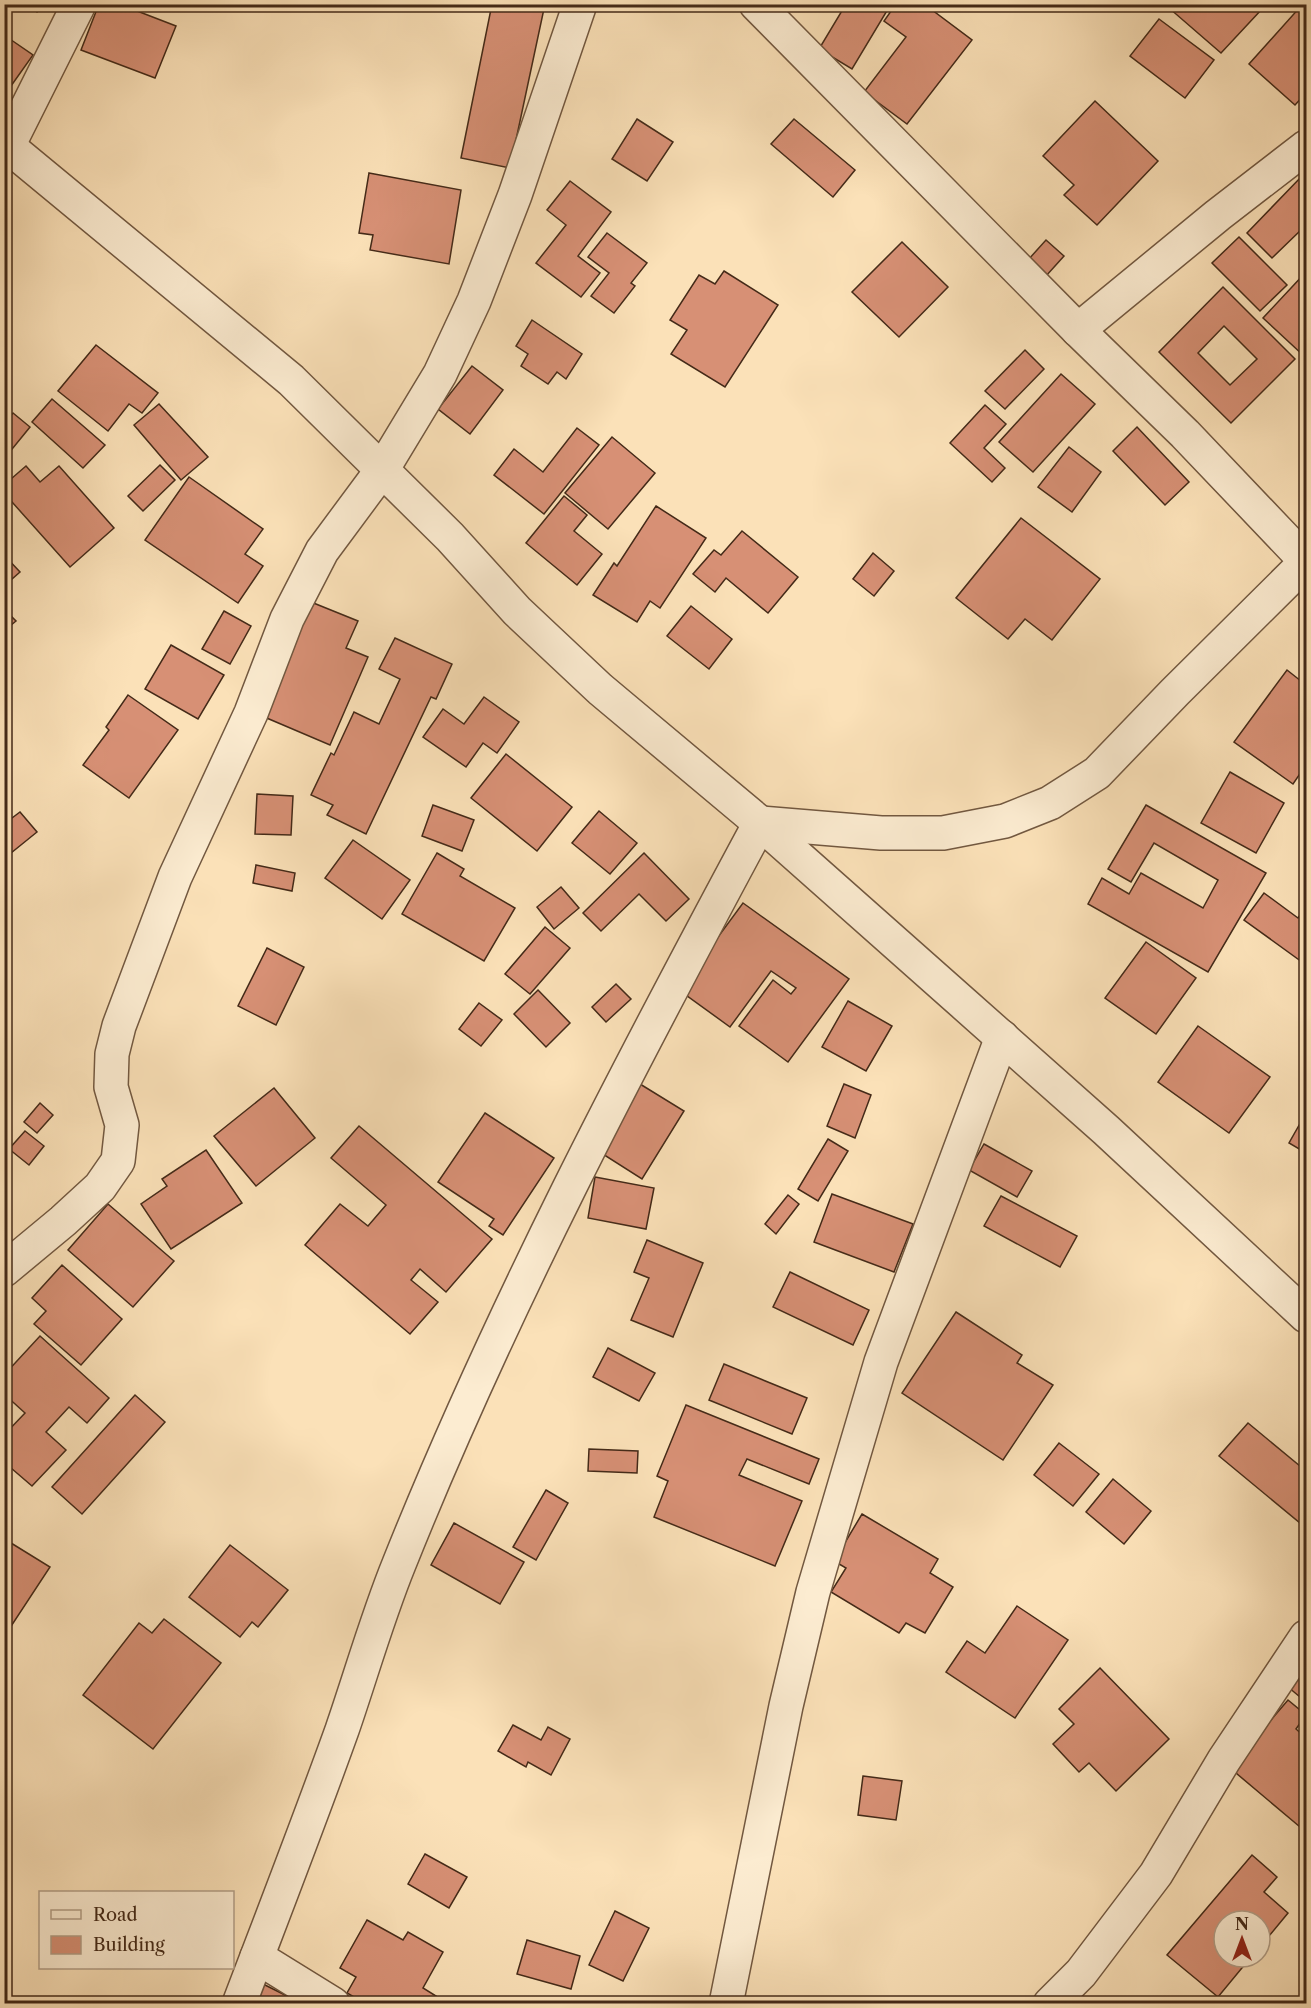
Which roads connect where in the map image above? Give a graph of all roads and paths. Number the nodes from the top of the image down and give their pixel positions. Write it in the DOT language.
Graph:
graph roads {
  1 [pos="79,4"];
  2 [pos="580,4"];
  3 [pos="756,4"];
  4 [pos="7,144"];
  5 [pos="1306,147"];
  6 [pos="1078,330"];
  7 [pos="382,470"];
  8 [pos="1306,561"];
  9 [pos="760,823"];
  10 [pos="1002,1037"];
  11 [pos="4,1270"];
  12 [pos="1306,1316"];
  13 [pos="1306,1637"];
  14 [pos="257,1957"];
  15 [pos="239,2004"];
  16 [pos="333,2004"];
  17 [pos="726,2004"];
  18 [pos="1050,2004"];
  1 -- 4 [label="street"];
  2 -- 7 [label="street"];
  3 -- 6 [label="street"];
  4 -- 7 [label="street"];
  5 -- 6 [label="street"];
  6 -- 8 [label="street"];
  7 -- 9 [label="street"];
  7 -- 11 [label="street"];
  8 -- 9 [label="street"];
  9 -- 10 [label="street"];
  9 -- 14 [label="street"];
  10 -- 12 [label="street"];
  10 -- 17 [label="street"];
  13 -- 18 [label="street"];
  14 -- 15 [label="street"];
  14 -- 16 [label="street"];
}
